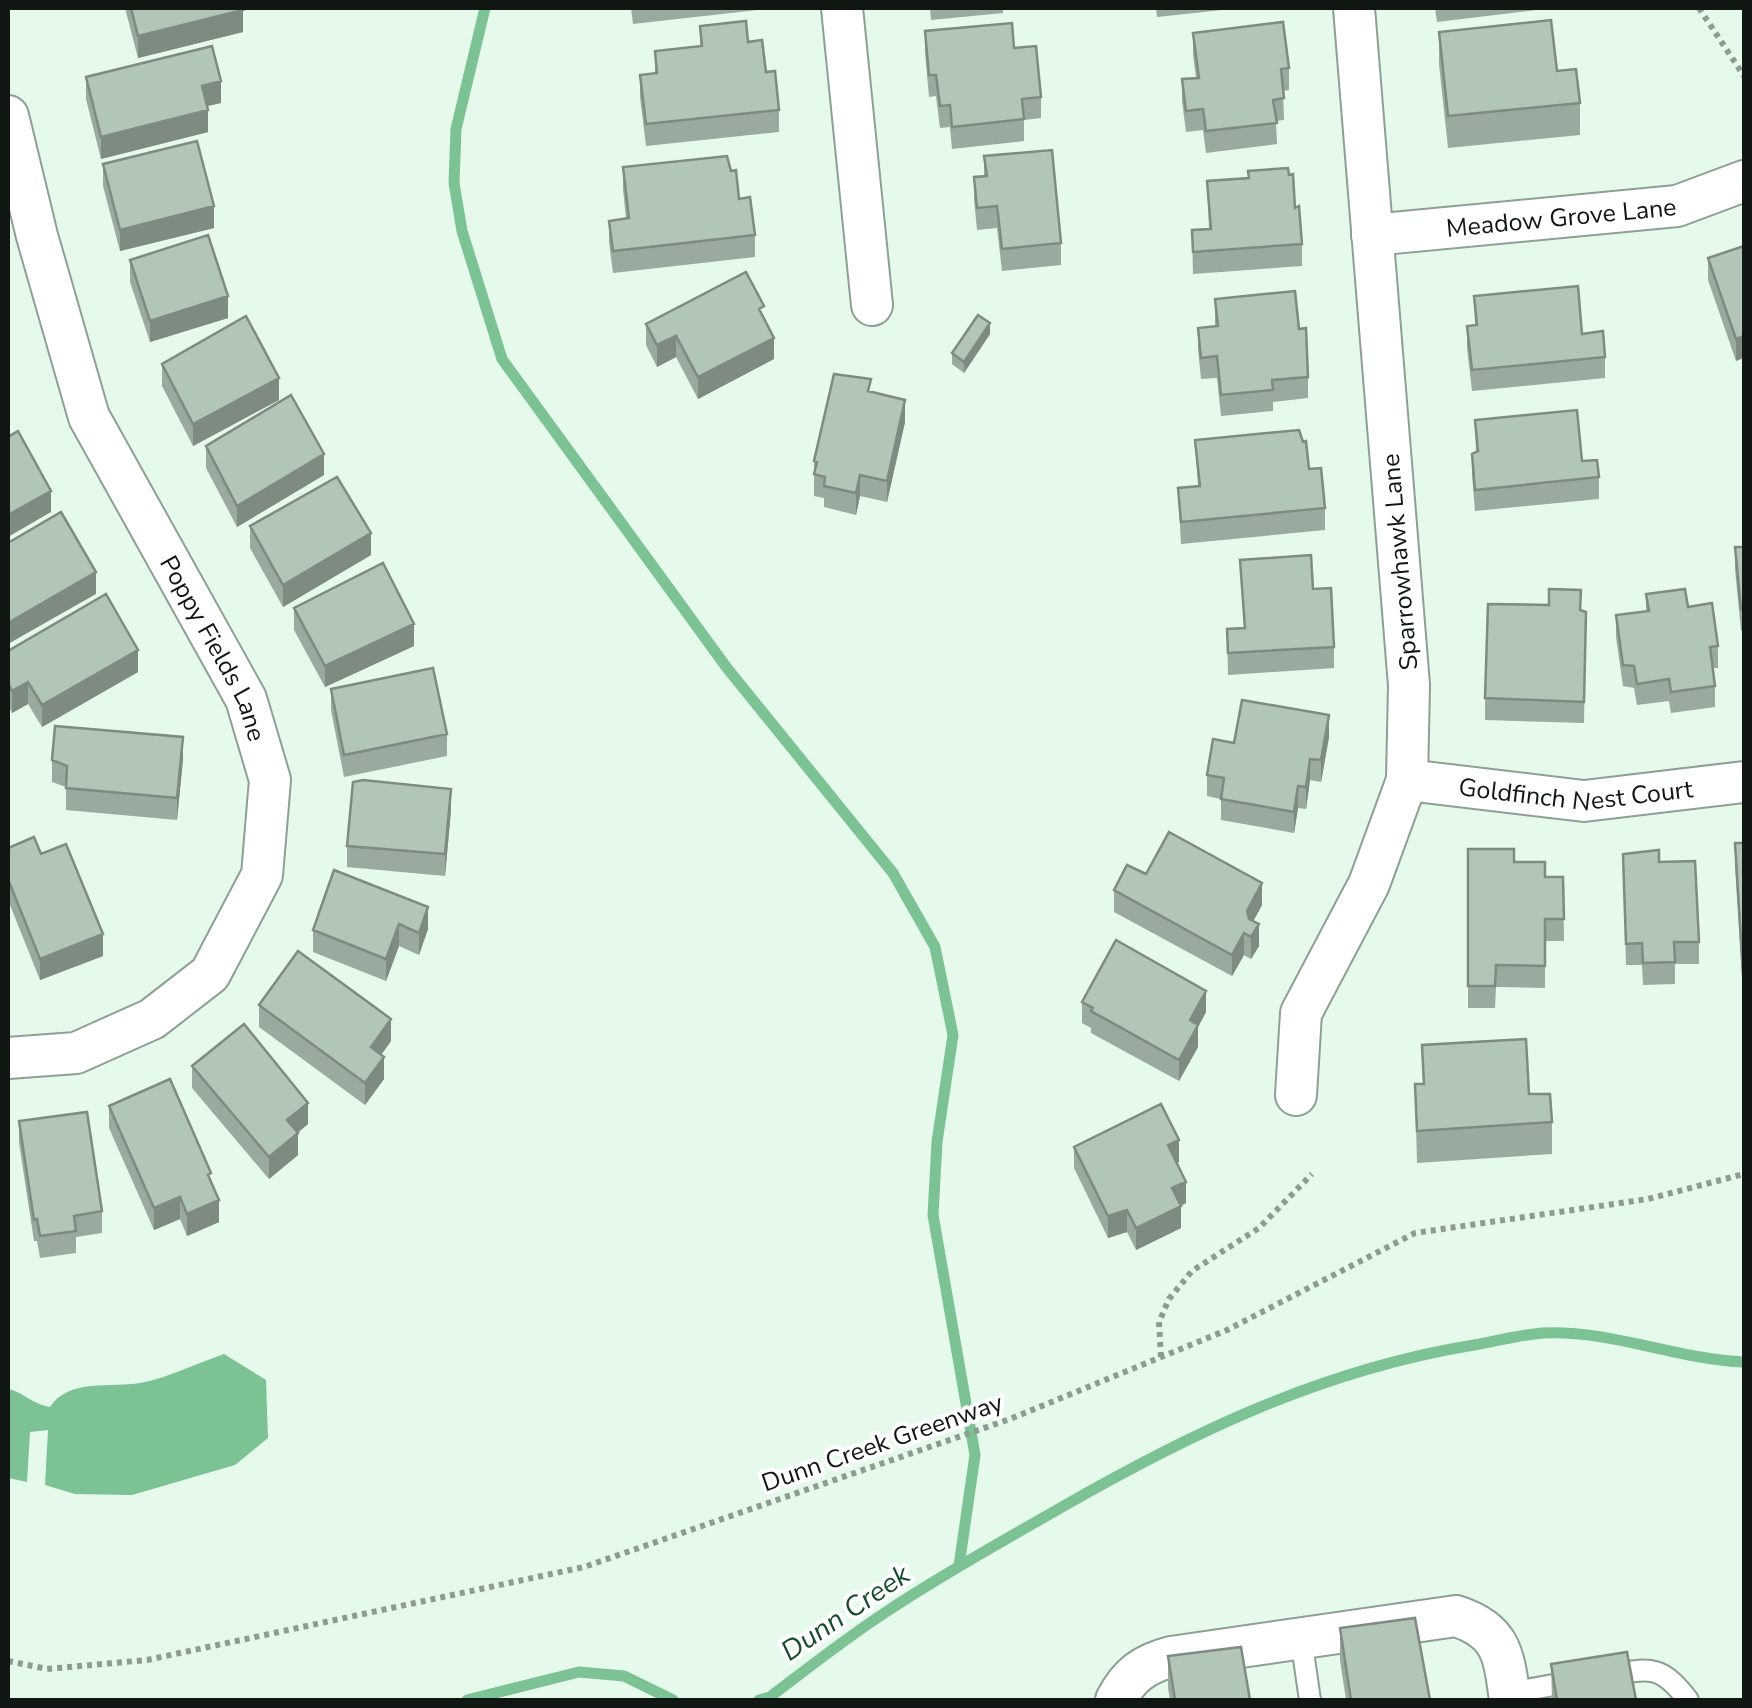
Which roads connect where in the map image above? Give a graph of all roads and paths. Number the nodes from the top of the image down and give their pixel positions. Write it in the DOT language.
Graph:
graph roads {
  1 [pos="842,8"];
  2 [pos="1354,8"];
  3 [pos="1700,8"];
  4 [pos="1744,76"];
  5 [pos="8,116"];
  6 [pos="1744,182"];
  7 [pos="1372,236"];
  8 [pos="872,304"];
  9 [pos="1407,780"];
  10 [pos="1744,782"];
  11 [pos="8,1058"];
  12 [pos="1296,1095"];
  13 [pos="1312,1174"];
  14 [pos="1744,1174"];
  15 [pos="1161,1358"];
  16 [pos="1301,1638"];
  17 [pos="8,1662"];
  18 [pos="1510,1697"];
  19 [pos="1116,1700"];
  20 [pos="1310,1700"];
  21 [pos="1688,1700"];
  1 -- 8 [label="street"];
  2 -- 7 [label="street, Sparrowhawk Lane"];
  3 -- 4 [label="path"];
  5 -- 11 [label="street, Poppy Fields Lane"];
  6 -- 7 [label="street, Meadow Grove Lane"];
  7 -- 9 [label="street, Sparrowhawk Lane"];
  9 -- 10 [label="street, Goldfinch Nest Court"];
  9 -- 12 [label="street, Sparrowhawk Lane"];
  13 -- 15 [label="path"];
  14 -- 15 [label="path, Dunn Creek Greenway"];
  15 -- 17 [label="path, Dunn Creek Greenway"];
  16 -- 18 [label="street"];
  16 -- 19 [label="street"];
  16 -- 20 [label="lane"];
  18 -- 21 [label="lane"];
}
